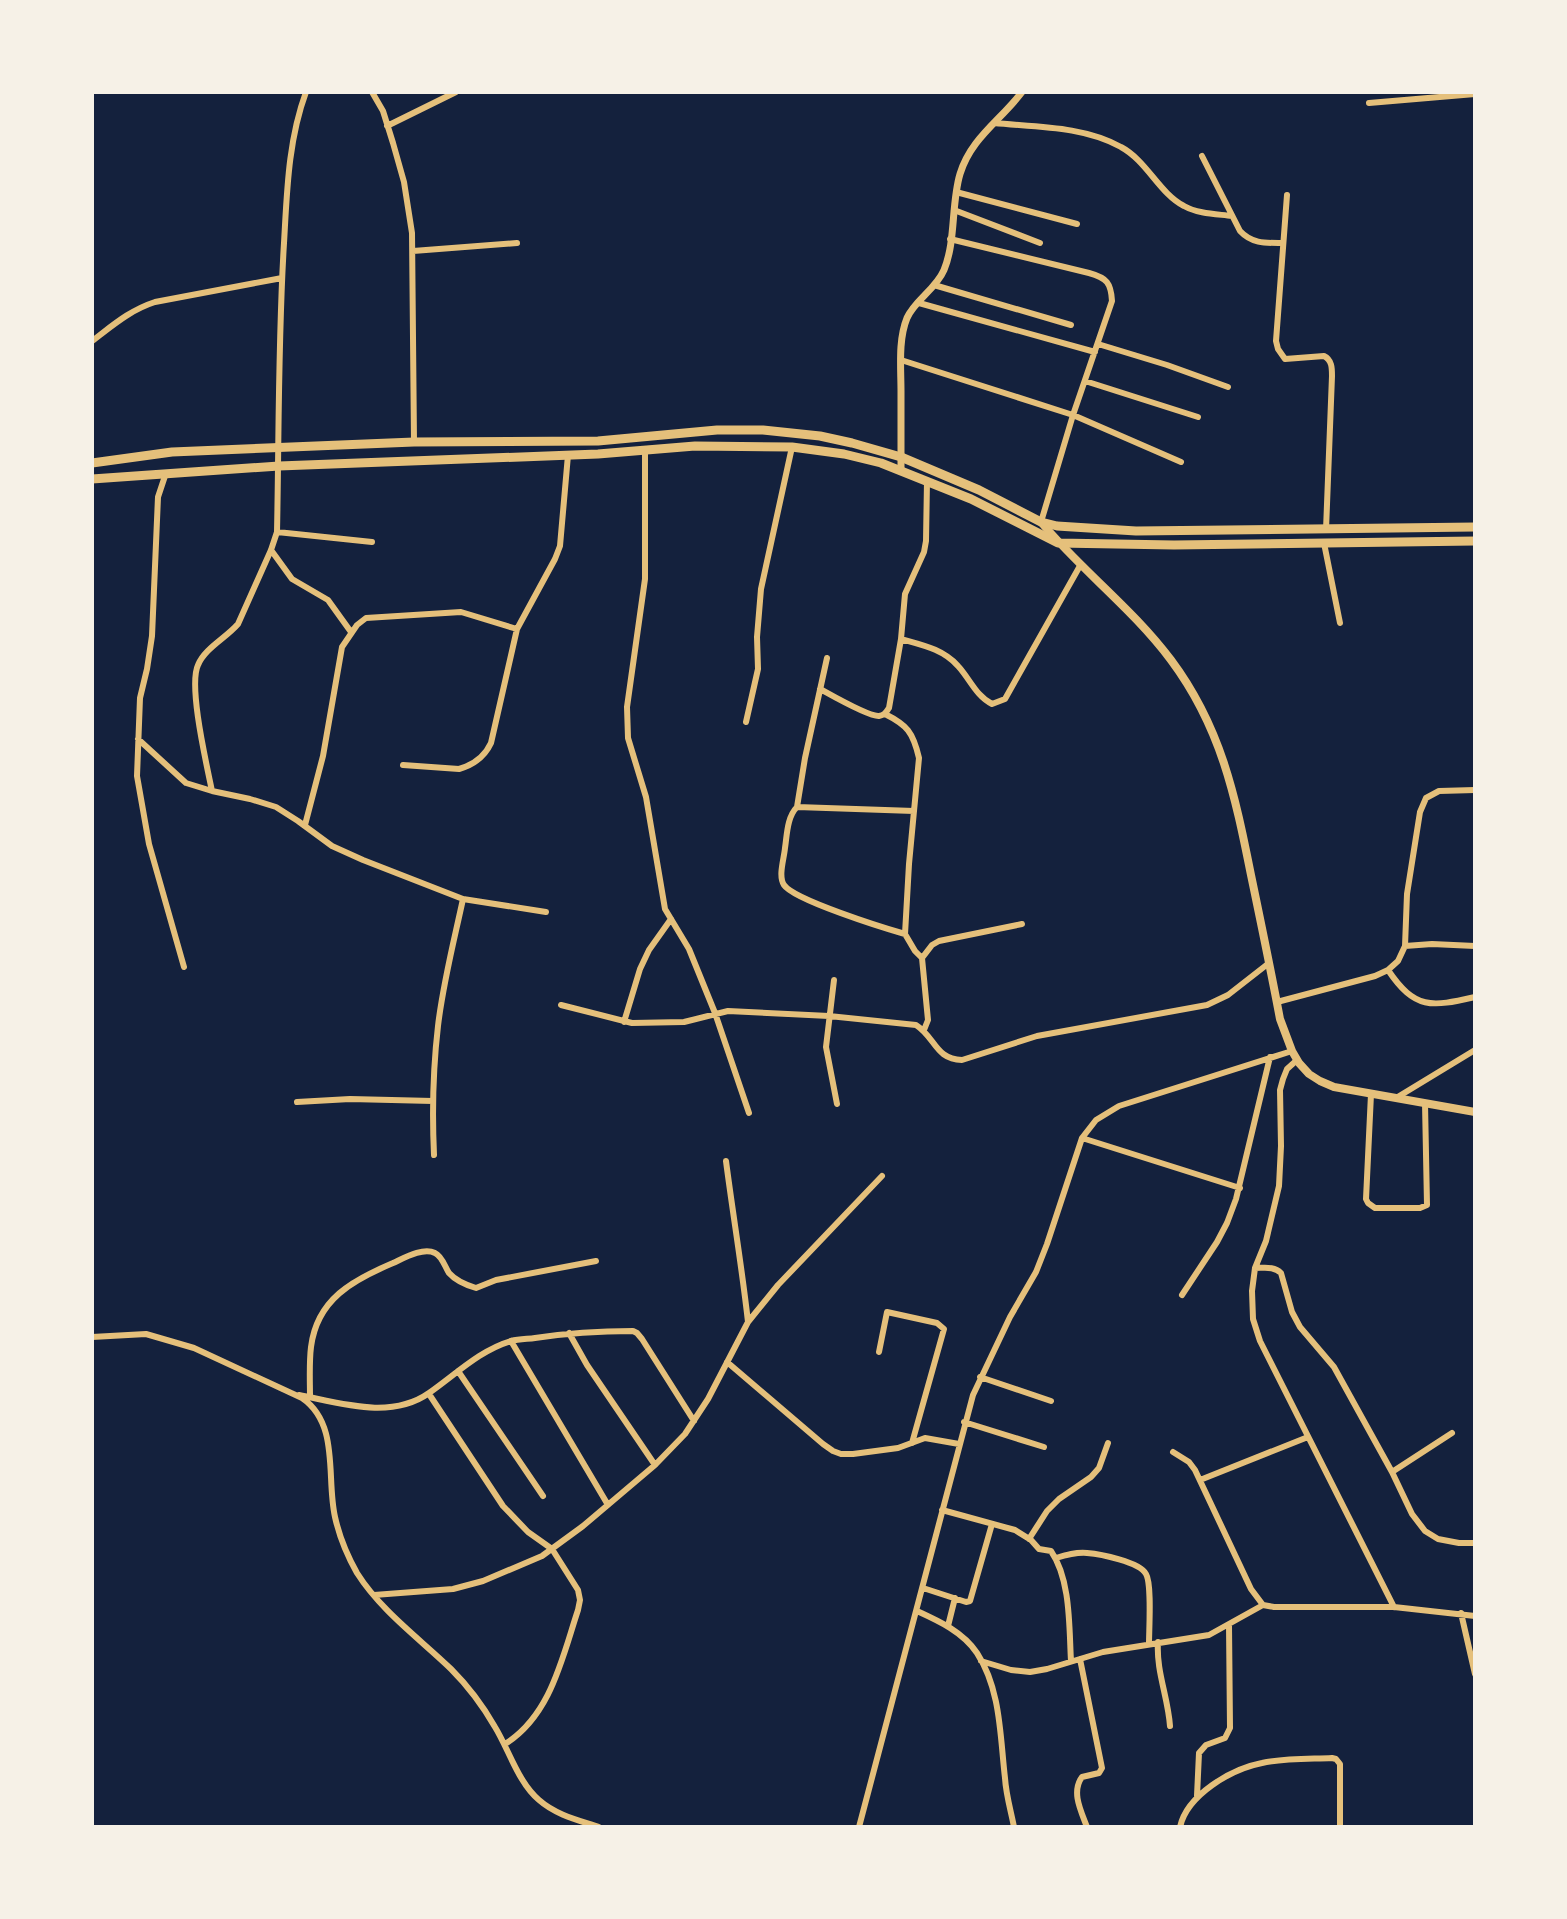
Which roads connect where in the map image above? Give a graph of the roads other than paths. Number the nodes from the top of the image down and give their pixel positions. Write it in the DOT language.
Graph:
graph roads {
  1 [pos="306,92"];
  2 [pos="372,92"];
  3 [pos="456,92"];
  4 [pos="1022,92"];
  5 [pos="1475,94"];
  6 [pos="1369,103"];
  7 [pos="994,123"];
  8 [pos="387,126"];
  9 [pos="1202,156"];
  10 [pos="956,192"];
  11 [pos="1287,195"];
  12 [pos="954,210"];
  13 [pos="1232,216"];
  14 [pos="1077,224"];
  15 [pos="950,239"];
  16 [pos="517,243"];
  17 [pos="1040,243"];
  18 [pos="1283,243"];
  19 [pos="413,251"];
  20 [pos="282,278"];
  21 [pos="934,285"];
  22 [pos="919,303"];
  23 [pos="1071,325"];
  24 [pos="92,341"];
  25 [pos="1096,348"];
  26 [pos="901,360"];
  27 [pos="1085,381"];
  28 [pos="1228,387"];
  29 [pos="1073,415"];
  30 [pos="1198,417"];
  31 [pos="414,442"];
  32 [pos="792,447"];
  33 [pos="279,448"];
  34 [pos="645,450"];
  35 [pos="568,455"];
  36 [pos="901,457"];
  37 [pos="1181,462"];
  38 [pos="92,463"];
  39 [pos="279,466"];
  40 [pos="901,470"];
  41 [pos="166,473"];
  42 [pos="92,479"];
  43 [pos="927,481"];
  44 [pos="1041,522"];
  45 [pos="1475,527"];
  46 [pos="1326,530"];
  47 [pos="277,532"];
  48 [pos="1475,541"];
  49 [pos="372,542"];
  50 [pos="1058,543"];
  51 [pos="1324,543"];
  52 [pos="271,550"];
  53 [pos="1081,564"];
  54 [pos="1340,623"];
  55 [pos="517,629"];
  56 [pos="351,632"];
  57 [pos="901,639"];
  58 [pos="827,658"];
  59 [pos="820,689"];
  60 [pos="885,714"];
  61 [pos="746,722"];
  62 [pos="138,739"];
  63 [pos="403,765"];
  64 [pos="1475,790"];
  65 [pos="212,791"];
  66 [pos="797,807"];
  67 [pos="914,811"];
  68 [pos="305,825"];
  69 [pos="463,899"];
  70 [pos="546,912"];
  71 [pos="671,919"];
  72 [pos="1022,924"];
  73 [pos="905,934"];
  74 [pos="1405,946"];
  75 [pos="1475,946"];
  76 [pos="922,958"];
  77 [pos="1269,963"];
  78 [pos="184,967"];
  79 [pos="1388,970"];
  80 [pos="834,980"];
  81 [pos="1475,997"];
  82 [pos="1277,1002"];
  83 [pos="561,1005"];
  84 [pos="715,1013"];
  85 [pos="829,1016"];
  86 [pos="624,1022"];
  87 [pos="924,1030"];
  88 [pos="1475,1050"];
  89 [pos="1294,1055"];
  90 [pos="1270,1057"];
  91 [pos="1371,1094"];
  92 [pos="1396,1098"];
  93 [pos="433,1101"];
  94 [pos="297,1102"];
  95 [pos="1425,1103"];
  96 [pos="837,1104"];
  97 [pos="1475,1112"];
  98 [pos="749,1113"];
  99 [pos="1082,1138"];
  100 [pos="434,1155"];
  101 [pos="726,1161"];
  102 [pos="882,1176"];
  103 [pos="1240,1188"];
  104 [pos="596,1261"];
  105 [pos="1255,1268"];
  106 [pos="1182,1295"];
  107 [pos="748,1322"];
  108 [pos="569,1333"];
  109 [pos="92,1337"];
  110 [pos="511,1341"];
  111 [pos="879,1352"];
  112 [pos="727,1362"];
  113 [pos="458,1371"];
  114 [pos="980,1377"];
  115 [pos="291,1394"];
  116 [pos="429,1394"];
  117 [pos="310,1397"];
  118 [pos="1051,1401"];
  119 [pos="694,1421"];
  120 [pos="964,1422"];
  121 [pos="1452,1433"];
  122 [pos="1308,1437"];
  123 [pos="912,1443"];
  124 [pos="1108,1443"];
  125 [pos="959,1444"];
  126 [pos="1044,1447"];
  127 [pos="1173,1452"];
  128 [pos="655,1465"];
  129 [pos="1392,1472"];
  130 [pos="1200,1480"];
  131 [pos="543,1496"];
  132 [pos="608,1505"];
  133 [pos="942,1510"];
  134 [pos="992,1524"];
  135 [pos="1029,1539"];
  136 [pos="1475,1543"];
  137 [pos="552,1549"];
  138 [pos="1056,1558"];
  139 [pos="923,1588"];
  140 [pos="374,1595"];
  141 [pos="955,1598"];
  142 [pos="1263,1605"];
  143 [pos="1394,1607"];
  144 [pos="917,1611"];
  145 [pos="1461,1613"];
  146 [pos="1475,1616"];
  147 [pos="1229,1625"];
  148 [pos="948,1626"];
  149 [pos="1158,1642"];
  150 [pos="1149,1644"];
  151 [pos="1080,1659"];
  152 [pos="981,1661"];
  153 [pos="1071,1661"];
  154 [pos="1475,1674"];
  155 [pos="1170,1726"];
  156 [pos="505,1744"];
  157 [pos="1197,1796"];
  158 [pos="599,1827"];
  159 [pos="859,1827"];
  160 [pos="1014,1827"];
  161 [pos="1087,1827"];
  162 [pos="1180,1827"];
  163 [pos="1340,1827"];
  1 -- 20 [label="street"];
  2 -- 8 [label="street"];
  3 -- 8 [label="street"];
  4 -- 7 [label="street"];
  5 -- 6 [label="street"];
  7 -- 10 [label="street"];
  7 -- 13 [label="street"];
  8 -- 19 [label="street"];
  9 -- 13 [label="street"];
  10 -- 12 [label="street"];
  10 -- 14 [label="street"];
  11 -- 18 [label="street"];
  12 -- 15 [label="street"];
  12 -- 17 [label="street"];
  13 -- 18 [label="street"];
  15 -- 21 [label="street"];
  15 -- 25 [label="street"];
  16 -- 19 [label="street"];
  18 -- 46 [label="street"];
  19 -- 31 [label="street"];
  20 -- 24 [label="street"];
  20 -- 33 [label="street"];
  21 -- 22 [label="street"];
  21 -- 23 [label="street"];
  22 -- 25 [label="street"];
  22 -- 26 [label="street"];
  25 -- 27 [label="street"];
  25 -- 28 [label="street"];
  26 -- 29 [label="street"];
  26 -- 36 [label="street"];
  27 -- 29 [label="street"];
  27 -- 30 [label="street"];
  29 -- 37 [label="street"];
  29 -- 44 [label="street"];
  31 -- 33 [label="highway"];
  31 -- 36 [label="highway"];
  32 -- 34 [label="highway"];
  32 -- 40 [label="highway"];
  32 -- 61 [label="street"];
  33 -- 38 [label="highway"];
  33 -- 39 [label="street"];
  34 -- 35 [label="highway"];
  34 -- 71 [label="street"];
  35 -- 39 [label="highway"];
  35 -- 55 [label="street"];
  36 -- 40 [label="street"];
  36 -- 44 [label="highway"];
  39 -- 41 [label="highway"];
  39 -- 47 [label="street"];
  40 -- 43 [label="highway"];
  41 -- 42 [label="highway"];
  41 -- 62 [label="street"];
  43 -- 50 [label="highway"];
  43 -- 57 [label="street"];
  44 -- 46 [label="highway"];
  44 -- 50 [label="main road"];
  45 -- 46 [label="highway"];
  47 -- 49 [label="street"];
  47 -- 52 [label="street"];
  48 -- 51 [label="highway"];
  50 -- 51 [label="highway"];
  50 -- 53 [label="main road"];
  51 -- 54 [label="street"];
  52 -- 56 [label="street"];
  52 -- 65 [label="street"];
  53 -- 57 [label="street"];
  53 -- 77 [label="main road"];
  55 -- 56 [label="street"];
  55 -- 63 [label="street"];
  56 -- 68 [label="street"];
  57 -- 60 [label="street"];
  58 -- 59 [label="street"];
  59 -- 60 [label="street"];
  59 -- 66 [label="street"];
  60 -- 67 [label="street"];
  62 -- 65 [label="street"];
  62 -- 78 [label="street"];
  64 -- 74 [label="street"];
  65 -- 68 [label="street"];
  66 -- 67 [label="street"];
  66 -- 73 [label="street"];
  67 -- 73 [label="street"];
  68 -- 69 [label="street"];
  69 -- 70 [label="street"];
  69 -- 93 [label="street"];
  71 -- 84 [label="street"];
  71 -- 86 [label="street"];
  72 -- 76 [label="street"];
  73 -- 76 [label="street"];
  74 -- 75 [label="street"];
  74 -- 79 [label="street"];
  76 -- 87 [label="street"];
  77 -- 82 [label="main road"];
  77 -- 87 [label="street"];
  79 -- 81 [label="street"];
  79 -- 82 [label="street"];
  80 -- 85 [label="street"];
  82 -- 89 [label="main road"];
  83 -- 86 [label="street"];
  84 -- 85 [label="street"];
  84 -- 86 [label="street"];
  84 -- 98 [label="street"];
  85 -- 87 [label="street"];
  85 -- 96 [label="street"];
  88 -- 92 [label="street"];
  89 -- 90 [label="street"];
  89 -- 91 [label="main road"];
  89 -- 105 [label="street"];
  90 -- 99 [label="street"];
  90 -- 103 [label="street"];
  91 -- 92 [label="main road"];
  91 -- 95 [label="street"];
  92 -- 95 [label="main road"];
  93 -- 94 [label="street"];
  93 -- 100 [label="street"];
  95 -- 97 [label="main road"];
  99 -- 103 [label="street"];
  99 -- 114 [label="street"];
  101 -- 107 [label="street"];
  102 -- 107 [label="street"];
  103 -- 106 [label="street"];
  104 -- 117 [label="street"];
  105 -- 122 [label="street"];
  105 -- 129 [label="street"];
  107 -- 112 [label="street"];
  108 -- 110 [label="street"];
  108 -- 119 [label="street"];
  108 -- 128 [label="street"];
  109 -- 115 [label="street"];
  110 -- 113 [label="street"];
  110 -- 132 [label="street"];
  111 -- 123 [label="street"];
  112 -- 119 [label="street"];
  112 -- 123 [label="street"];
  113 -- 116 [label="street"];
  113 -- 131 [label="street"];
  114 -- 118 [label="street"];
  114 -- 120 [label="street"];
  115 -- 117 [label="street"];
  115 -- 140 [label="street"];
  116 -- 117 [label="street"];
  116 -- 137 [label="street"];
  119 -- 128 [label="street"];
  120 -- 125 [label="street"];
  120 -- 126 [label="street"];
  121 -- 129 [label="street"];
  122 -- 130 [label="street"];
  122 -- 143 [label="street"];
  123 -- 125 [label="street"];
  124 -- 135 [label="street"];
  125 -- 133 [label="street"];
  127 -- 130 [label="street"];
  128 -- 132 [label="street"];
  129 -- 136 [label="street"];
  130 -- 142 [label="street"];
  132 -- 137 [label="street"];
  133 -- 134 [label="street"];
  133 -- 139 [label="street"];
  134 -- 135 [label="street"];
  134 -- 141 [label="street"];
  135 -- 138 [label="street"];
  137 -- 140 [label="street"];
  137 -- 156 [label="street"];
  138 -- 150 [label="street"];
  138 -- 153 [label="street"];
  139 -- 141 [label="street"];
  139 -- 144 [label="street"];
  140 -- 156 [label="street"];
  141 -- 148 [label="street"];
  142 -- 143 [label="street"];
  142 -- 147 [label="street"];
  143 -- 145 [label="street"];
  144 -- 148 [label="street"];
  144 -- 159 [label="street"];
  145 -- 146 [label="street"];
  145 -- 154 [label="street"];
  147 -- 149 [label="street"];
  147 -- 157 [label="street"];
  148 -- 152 [label="street"];
  149 -- 150 [label="street"];
  149 -- 155 [label="street"];
  150 -- 151 [label="street"];
  151 -- 153 [label="street"];
  151 -- 161 [label="street"];
  152 -- 153 [label="street"];
  152 -- 160 [label="street"];
  156 -- 158 [label="street"];
  157 -- 162 [label="street"];
  157 -- 163 [label="street"];
}
